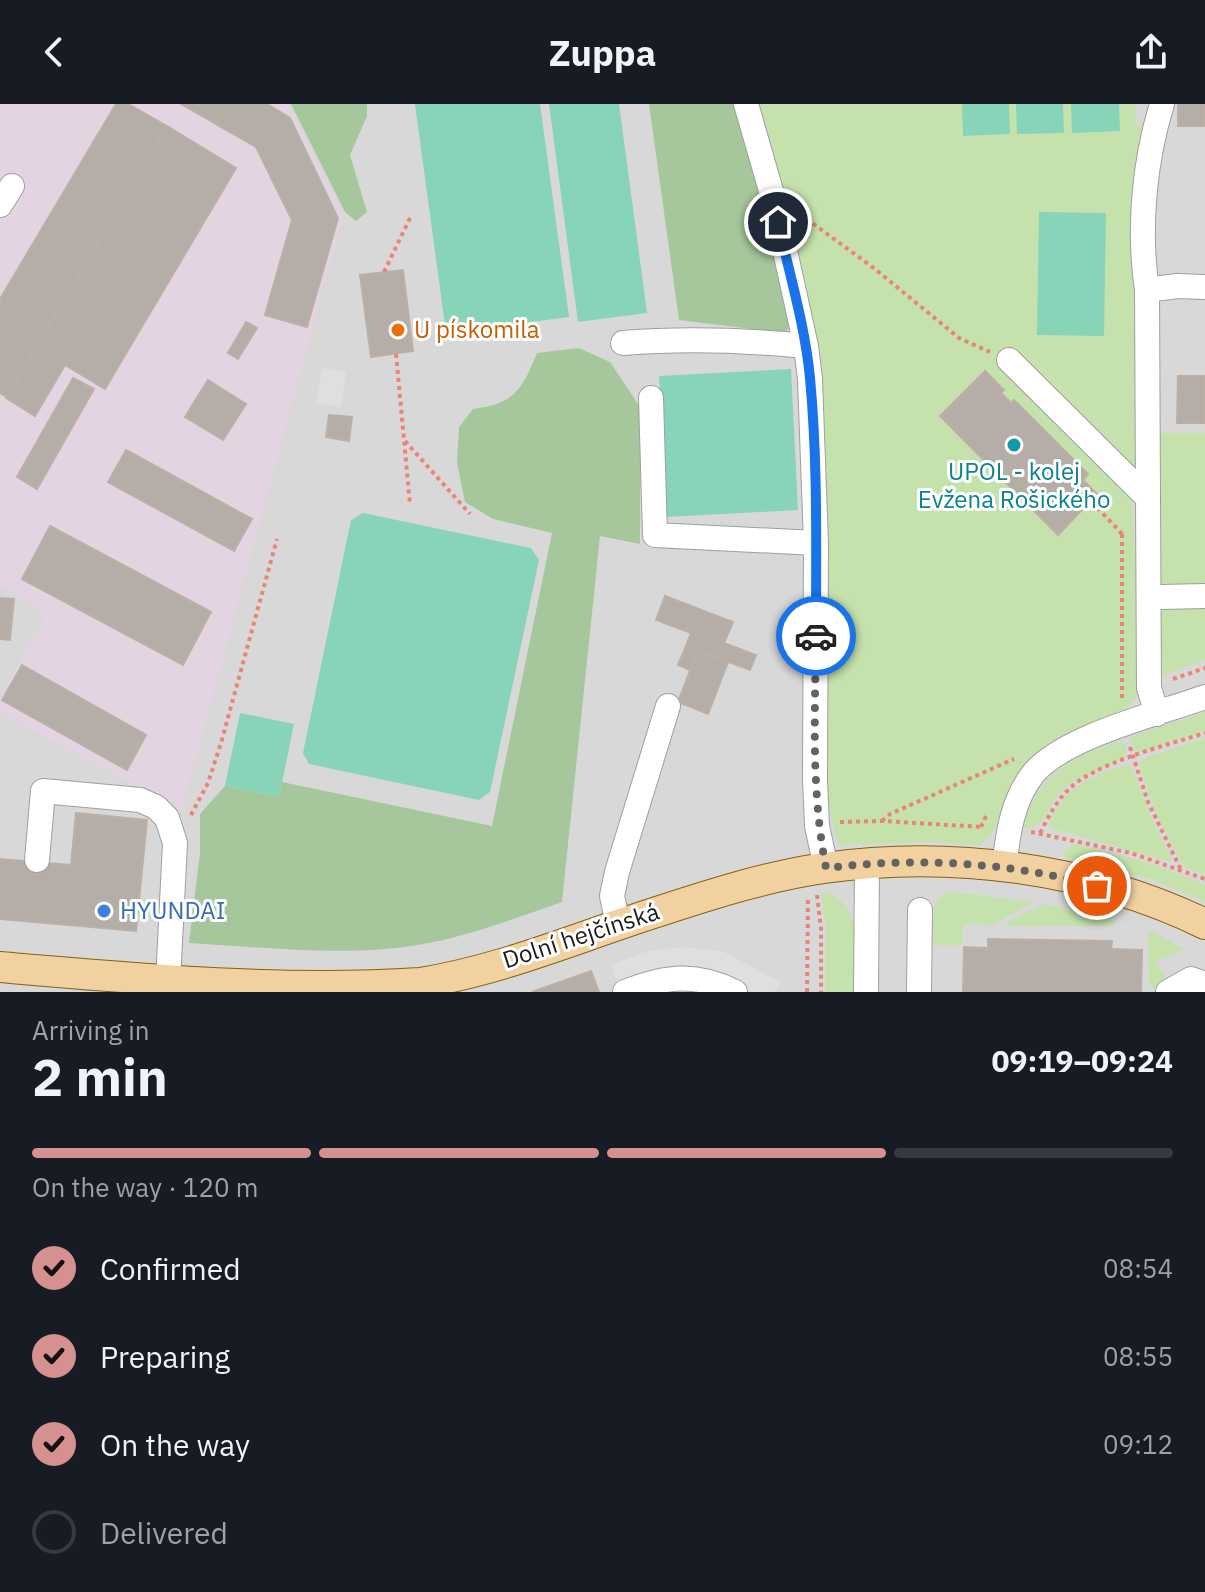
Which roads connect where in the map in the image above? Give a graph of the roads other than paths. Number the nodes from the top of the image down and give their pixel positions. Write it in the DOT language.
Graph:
graph roads {
  1 [pos="746,104"];
  2 [pos="1162,104"];
  3 [pos="1205,287"];
  4 [pos="1147,290"];
  5 [pos="623,343"];
  6 [pos="806,346"];
  7 [pos="1009,360"];
  8 [pos="651,398"];
  9 [pos="1148,498"];
  10 [pos="816,543"];
  11 [pos="1205,596"];
  12 [pos="1161,597"];
  13 [pos="1205,697"];
  14 [pos="668,706"];
  15 [pos="1157,714"];
  16 [pos="37,860"];
  17 [pos="867,863"];
  18 [pos="1004,866"];
  19 [pos="817,883"];
  20 [pos="920,910"];
  21 [pos="618,924"];
  22 [pos="1205,924"];
  23 [pos="0,967"];
  24 [pos="168,982"];
  25 [pos="82,983"];
  26 [pos="1205,984"];
  27 [pos="308,992"];
  28 [pos="625,992"];
  29 [pos="735,992"];
  30 [pos="866,992"];
  31 [pos="919,992"];
  32 [pos="1168,992"];
  1 -- 6 [label="street"];
  2 -- 4 [label="street"];
  3 -- 4 [label="street"];
  4 -- 9 [label="street"];
  5 -- 6 [label="street"];
  6 -- 10 [label="street"];
  7 -- 9 [label="street"];
  8 -- 10 [label="street"];
  9 -- 15 [label="street"];
  10 -- 19 [label="street"];
  11 -- 12 [label="street"];
  13 -- 15 [label="street"];
  14 -- 21 [label="street"];
  15 -- 18 [label="street"];
  16 -- 24 [label="street"];
  17 -- 18 [label="main road, Dolní hejčínská"];
  17 -- 19 [label="main road, Dolní hejčínská"];
  17 -- 30 [label="street"];
  18 -- 22 [label="main road, Dolní hejčínská"];
  19 -- 21 [label="main road, Dolní hejčínská"];
  20 -- 31 [label="street"];
  21 -- 27 [label="main road, Dolní hejčínská"];
  23 -- 25 [label="main road, Dolní hejčínská"];
  24 -- 25 [label="main road, Dolní hejčínská"];
  24 -- 27 [label="main road, Dolní hejčínská"];
  26 -- 32 [label="street"];
  28 -- 29 [label="street"];
}
